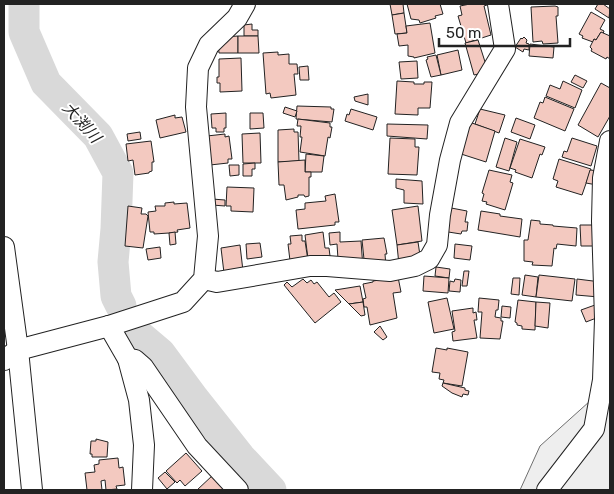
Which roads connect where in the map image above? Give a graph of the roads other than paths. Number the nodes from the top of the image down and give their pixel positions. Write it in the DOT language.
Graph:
graph roads {
  1 [pos="245,4"];
  2 [pos="498,4"];
  3 [pos="610,140"];
  4 [pos="4,248"];
  5 [pos="204,279"];
  6 [pos="109,326"];
  7 [pos="11,355"];
  8 [pos="128,359"];
  9 [pos="32,490"];
  10 [pos="142,490"];
  11 [pos="238,490"];
  12 [pos="547,490"];
  1 -- 5 [label="street"];
  2 -- 5 [label="street"];
  3 -- 12 [label="street"];
  4 -- 7 [label="street"];
  5 -- 6 [label="street"];
  6 -- 7 [label="street"];
  6 -- 8 [label="street"];
  7 -- 9 [label="street"];
  8 -- 10 [label="street"];
  8 -- 11 [label="street"];
}
